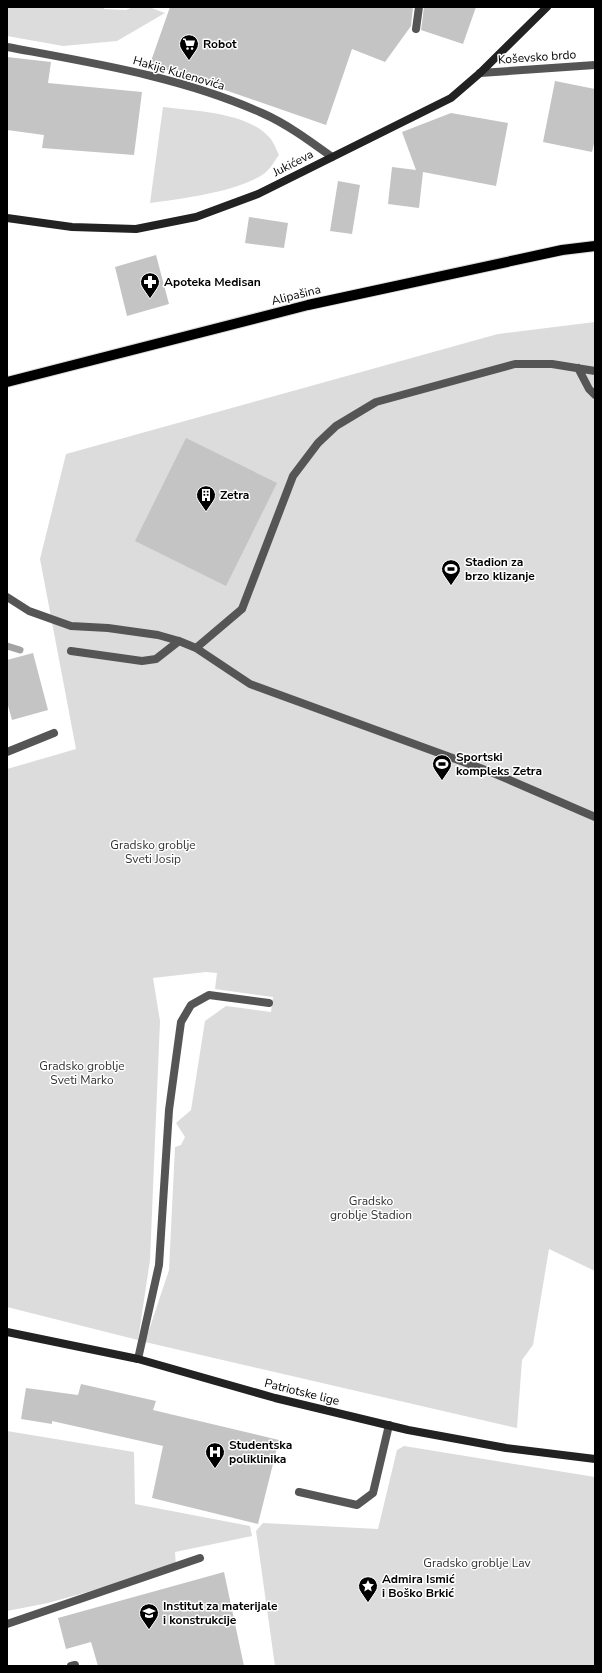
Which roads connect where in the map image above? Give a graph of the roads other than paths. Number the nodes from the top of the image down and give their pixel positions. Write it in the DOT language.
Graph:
graph roads {
  1 [pos="419,7"];
  2 [pos="547,7"];
  3 [pos="416,29"];
  4 [pos="7,47"];
  5 [pos="595,65"];
  6 [pos="480,73"];
  7 [pos="332,156"];
  8 [pos="7,218"];
  9 [pos="595,246"];
  10 [pos="578,368"];
  11 [pos="595,371"];
  12 [pos="7,382"];
  13 [pos="595,395"];
  14 [pos="7,597"];
  15 [pos="179,640"];
  16 [pos="196,648"];
  17 [pos="71,651"];
  18 [pos="54,733"];
  19 [pos="7,752"];
  20 [pos="595,817"];
  21 [pos="269,1004"];
  22 [pos="7,1332"];
  23 [pos="138,1359"];
  24 [pos="390,1425"];
  25 [pos="595,1459"];
  26 [pos="300,1492"];
  27 [pos="200,1558"];
  28 [pos="7,1624"];
  1 -- 3 [label="street"];
  2 -- 6 [label="street, Jukićeva"];
  4 -- 7 [label="street, Hakije Kulenovića"];
  5 -- 6 [label="street, Koševsko brdo"];
  6 -- 7 [label="street, Jukićeva"];
  7 -- 8 [label="street, Jukićeva"];
  9 -- 12 [label="main road, Alipašina"];
  10 -- 11 [label="street"];
  10 -- 13 [label="street"];
  10 -- 16 [label="street"];
  14 -- 15 [label="street"];
  15 -- 16 [label="street"];
  15 -- 17 [label="street"];
  16 -- 20 [label="street"];
  18 -- 19 [label="street"];
  21 -- 23 [label="street"];
  22 -- 23 [label="street, Patriotske lige"];
  23 -- 24 [label="street, Patriotske lige"];
  24 -- 25 [label="street, Patriotske lige"];
  24 -- 26 [label="street"];
  27 -- 28 [label="street"];
}
